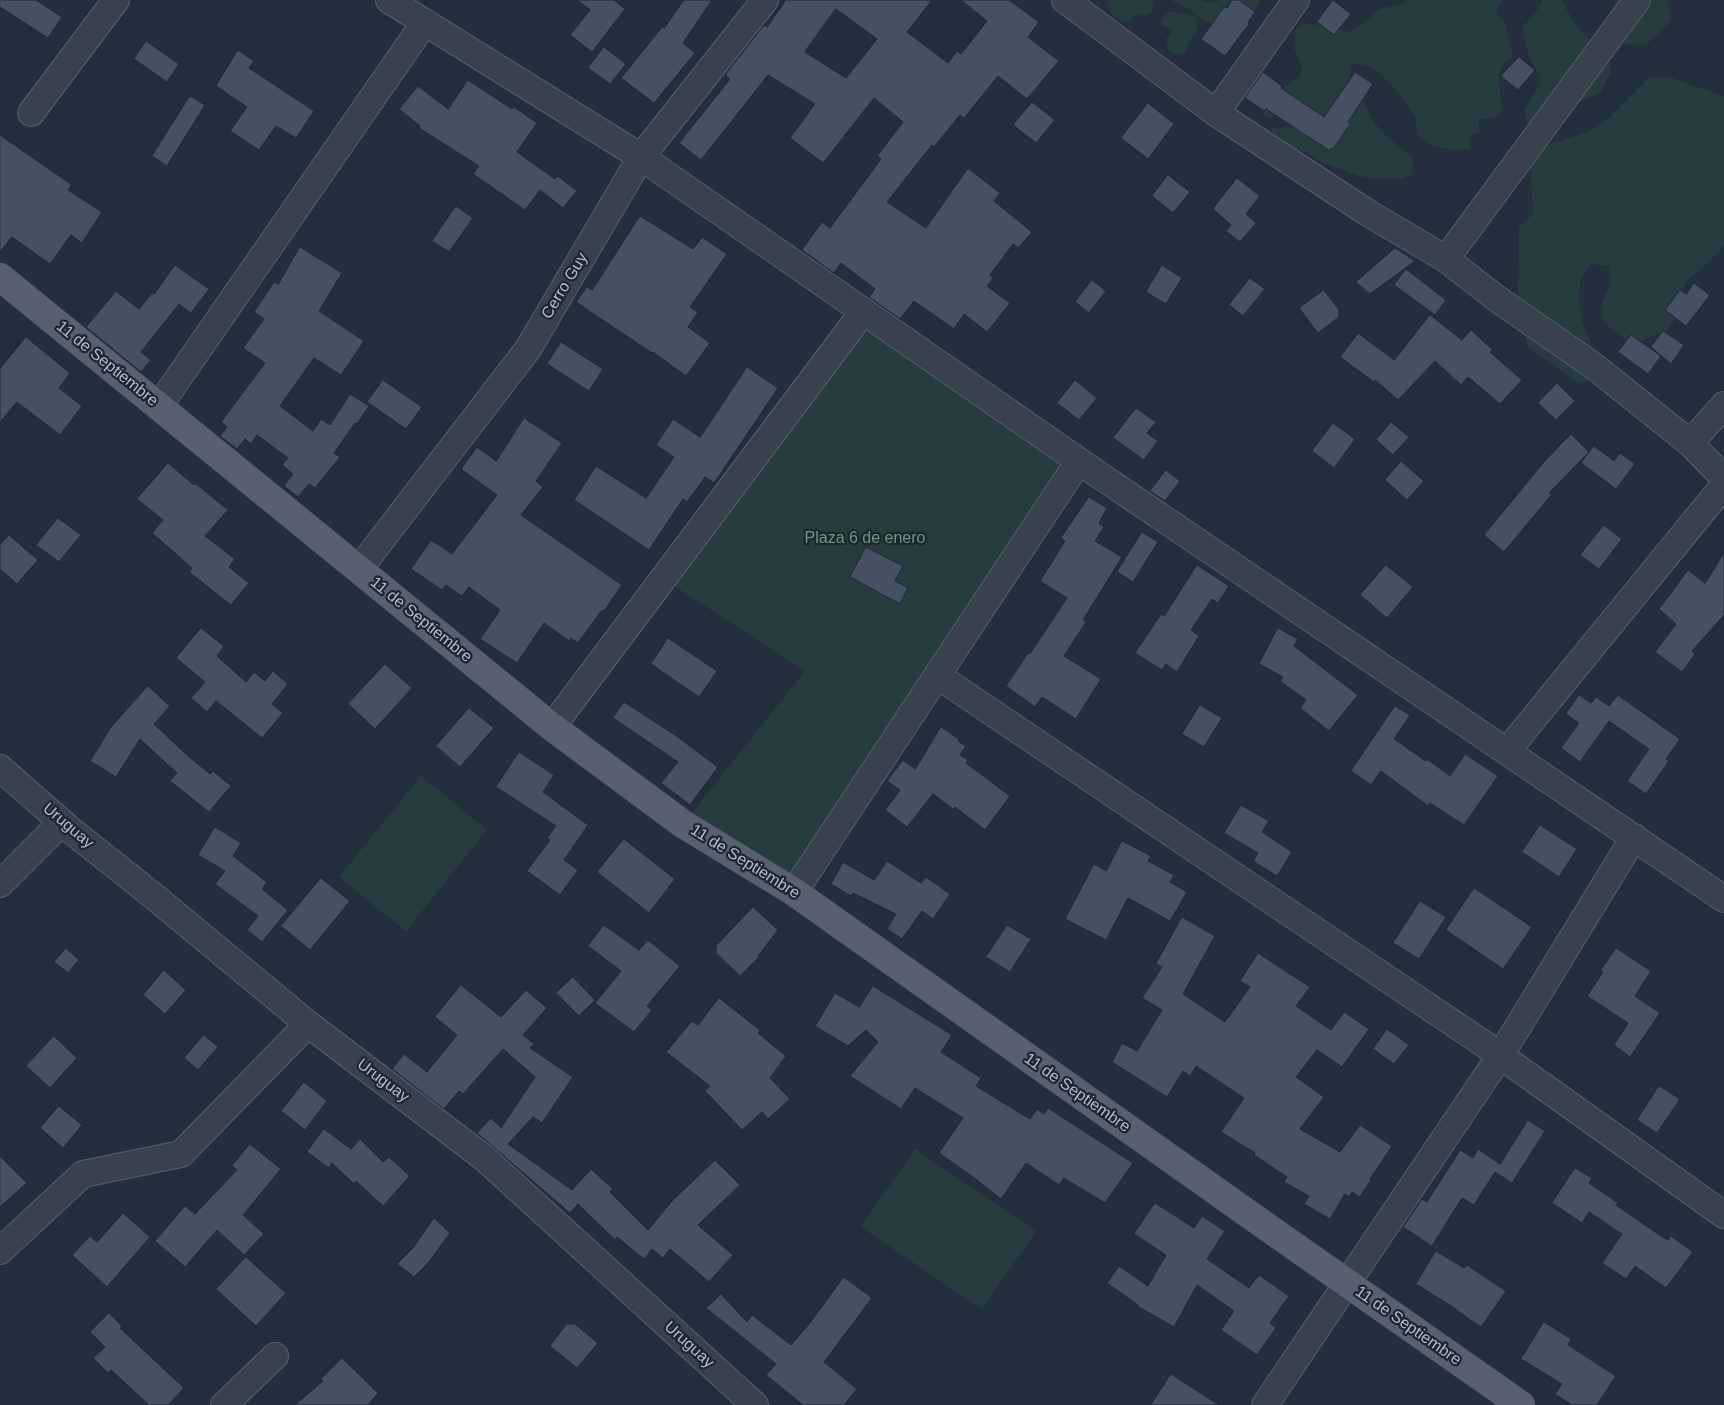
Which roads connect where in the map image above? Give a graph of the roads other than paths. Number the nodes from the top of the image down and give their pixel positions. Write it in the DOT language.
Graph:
graph roads {
  1 [pos="116,0"];
  2 [pos="389,0"];
  3 [pos="765,0"];
  4 [pos="1067,0"];
  5 [pos="1296,0"];
  6 [pos="1637,0"];
  7 [pos="425,22"];
  8 [pos="31,113"];
  9 [pos="1216,113"];
  10 [pos="641,157"];
  11 [pos="1446,259"];
  12 [pos="0,277"];
  13 [pos="863,312"];
  14 [pos="1724,405"];
  15 [pos="159,406"];
  16 [pos="1690,443"];
  17 [pos="1079,462"];
  18 [pos="1724,478"];
  19 [pos="1724,485"];
  20 [pos="359,569"];
  21 [pos="938,676"];
  22 [pos="552,727"];
  23 [pos="1507,751"];
  24 [pos="0,768"];
  25 [pos="62,822"];
  26 [pos="1634,837"];
  27 [pos="0,884"];
  28 [pos="794,892"];
  29 [pos="1724,899"];
  30 [pos="308,1024"];
  31 [pos="1500,1056"];
  32 [pos="1724,1215"];
  33 [pos="0,1251"];
  34 [pos="1348,1283"];
  35 [pos="275,1356"];
  36 [pos="224,1405"];
  37 [pos="755,1405"];
  38 [pos="1265,1405"];
  39 [pos="1521,1405"];
  1 -- 8 [label="street"];
  2 -- 7 [label="street"];
  3 -- 10 [label="street, Cerro Guy"];
  4 -- 9 [label="street"];
  5 -- 9 [label="street"];
  6 -- 11 [label="street"];
  7 -- 10 [label="street"];
  7 -- 15 [label="street"];
  9 -- 11 [label="street"];
  10 -- 13 [label="street"];
  10 -- 20 [label="street, Cerro Guy"];
  11 -- 16 [label="street"];
  12 -- 15 [label="main road, 11 de Septiembre"];
  13 -- 17 [label="street"];
  13 -- 22 [label="street"];
  14 -- 16 [label="street"];
  15 -- 20 [label="main road, 11 de Septiembre"];
  16 -- 18 [label="street"];
  17 -- 21 [label="street"];
  17 -- 23 [label="street"];
  19 -- 23 [label="street"];
  20 -- 22 [label="main road, 11 de Septiembre"];
  21 -- 28 [label="street"];
  21 -- 31 [label="street"];
  22 -- 28 [label="main road, 11 de Septiembre"];
  23 -- 26 [label="street"];
  24 -- 25 [label="street, Uruguay"];
  25 -- 27 [label="street"];
  25 -- 30 [label="street, Uruguay"];
  26 -- 29 [label="street"];
  26 -- 31 [label="street"];
  28 -- 34 [label="main road, 11 de Septiembre"];
  30 -- 33 [label="street"];
  30 -- 37 [label="street, Uruguay"];
  31 -- 32 [label="street"];
  31 -- 34 [label="street"];
  34 -- 38 [label="street"];
  34 -- 39 [label="main road, 11 de Septiembre"];
  35 -- 36 [label="street"];
}
